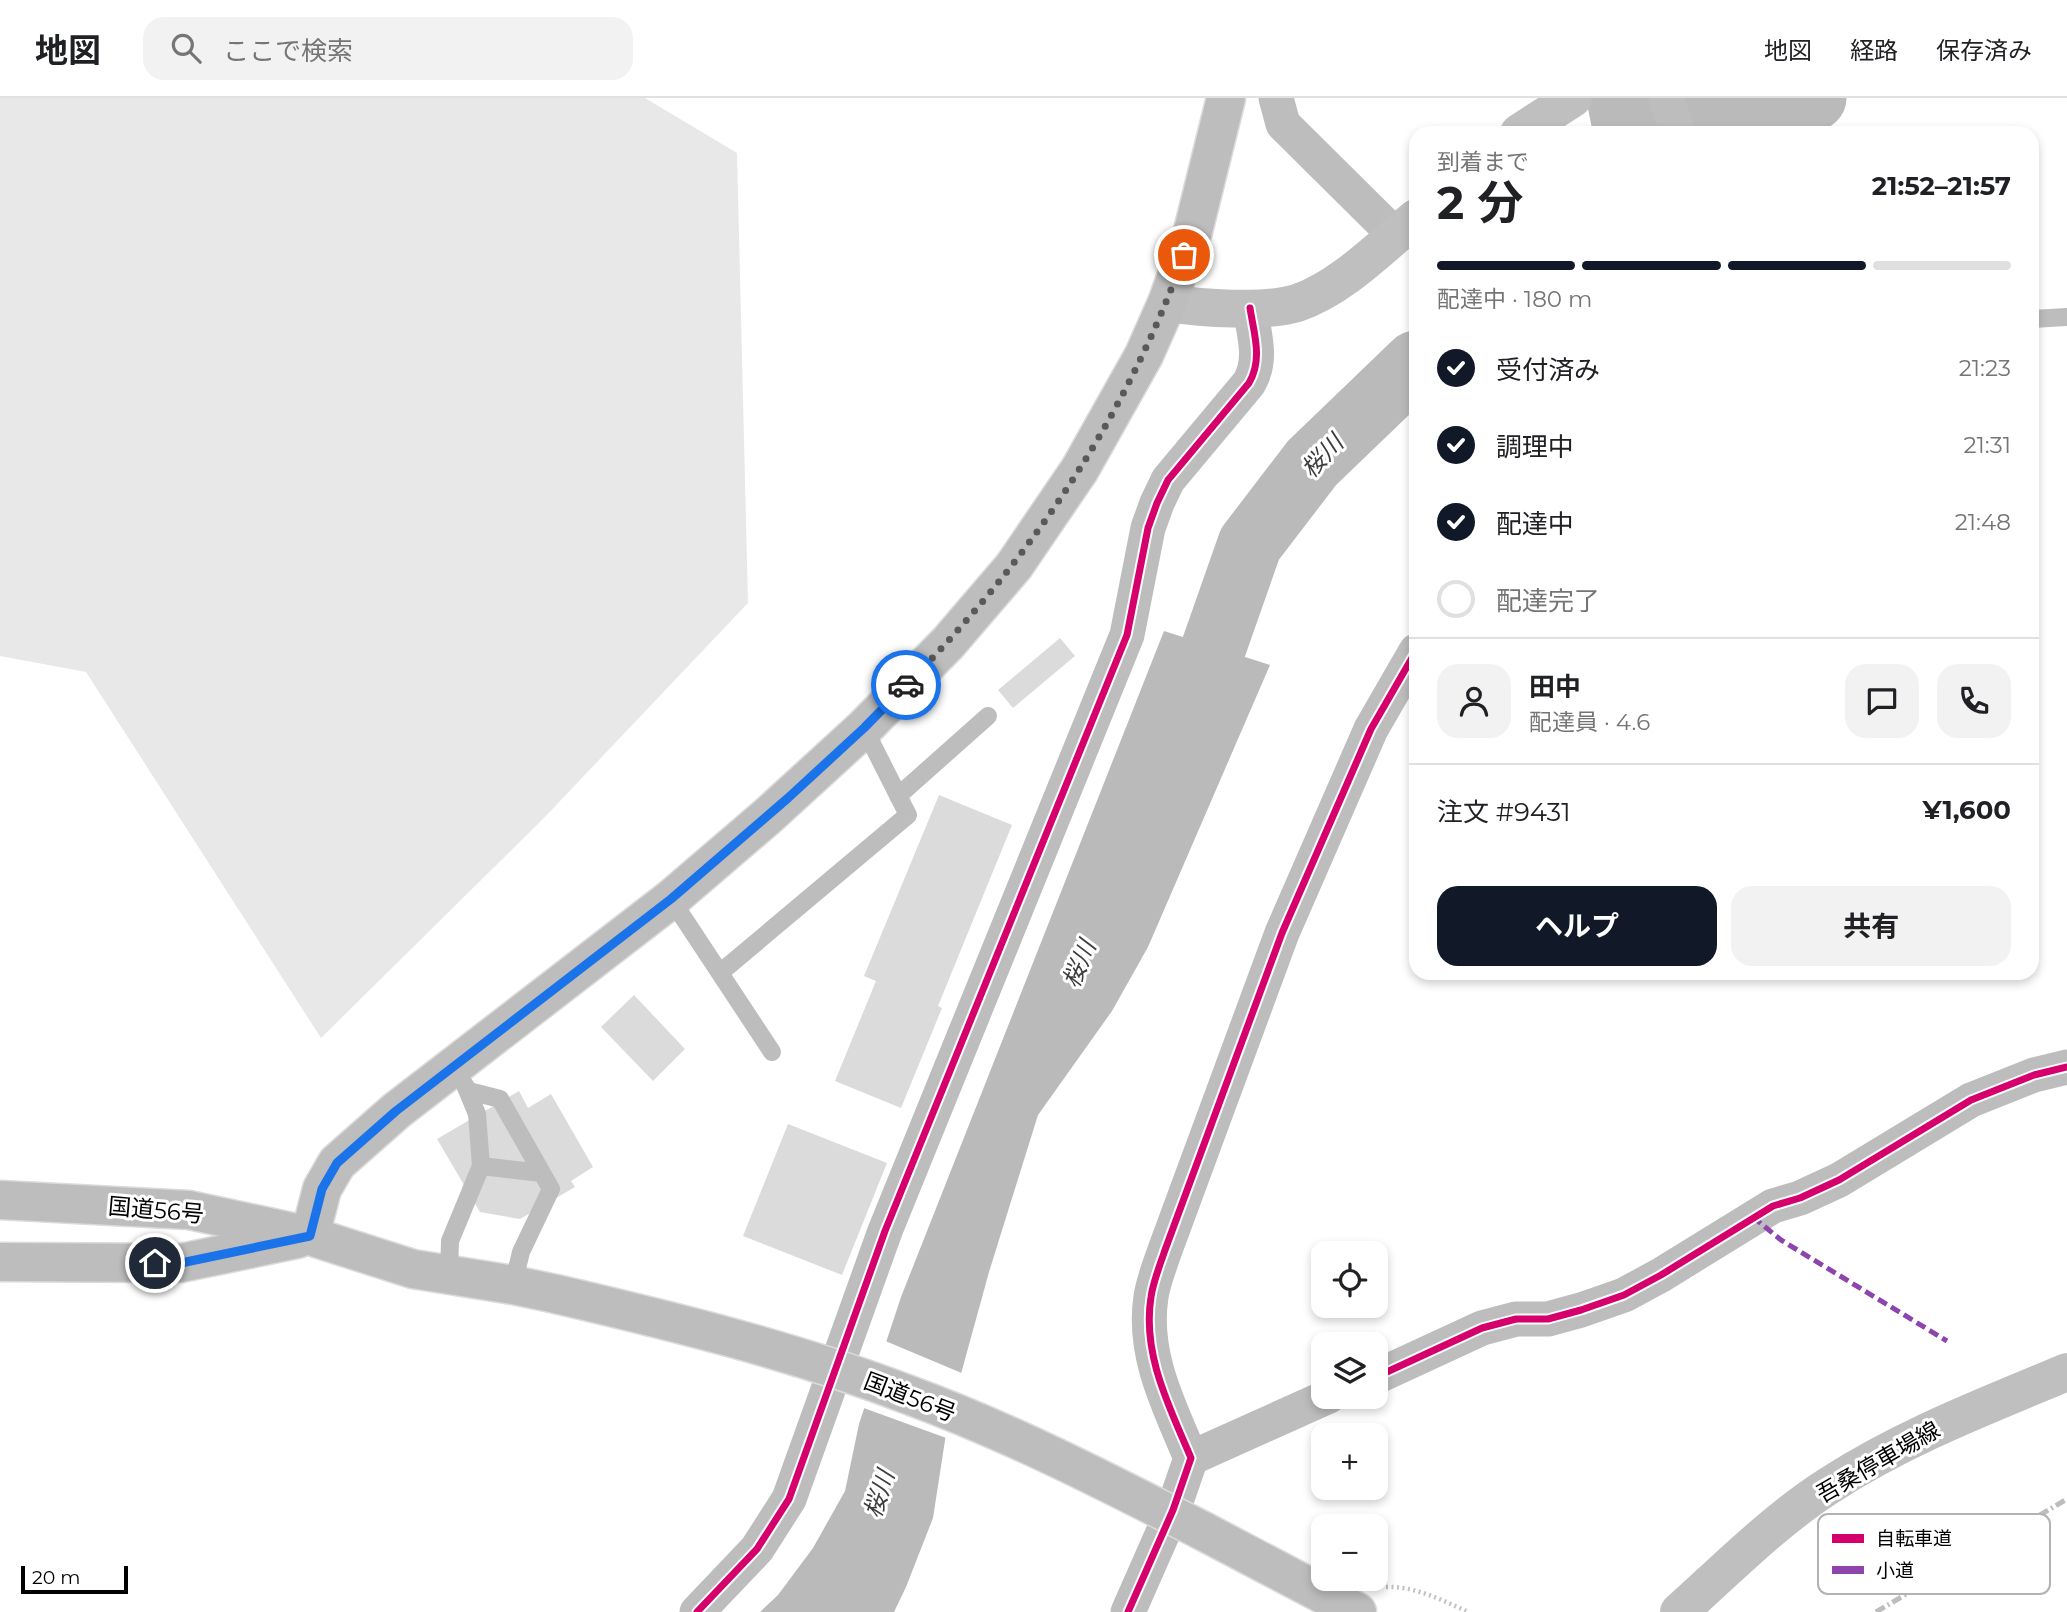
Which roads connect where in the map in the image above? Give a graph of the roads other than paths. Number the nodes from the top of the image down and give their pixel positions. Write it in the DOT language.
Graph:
graph roads {
  1 [pos="1226,98"];
  2 [pos="1276,98"];
  3 [pos="1573,98"];
  4 [pos="1666,98"];
  5 [pos="1530,126"];
  6 [pos="1676,126"];
  7 [pos="1405,227"];
  8 [pos="1167,303"];
  9 [pos="1250,308"];
  10 [pos="2067,317"];
  11 [pos="2039,319"];
  12 [pos="1409,663"];
  13 [pos="988,716"];
  14 [pos="864,728"];
  15 [pos="898,796"];
  16 [pos="671,899"];
  17 [pos="720,972"];
  18 [pos="772,1052"];
  19 [pos="2067,1067"];
  20 [pos="461,1080"];
  21 [pos="481,1166"];
  22 [pos="541,1173"];
  23 [pos="0,1200"];
  24 [pos="310,1236"];
  25 [pos="0,1262"];
  26 [pos="449,1275"];
  27 [pos="513,1285"];
  28 [pos="1388,1371"];
  29 [pos="2067,1372"];
  30 [pos="1311,1404"];
  31 [pos="1191,1458"];
  32 [pos="1370,1600"];
  33 [pos="697,1612"];
  34 [pos="1128,1612"];
  35 [pos="1678,1612"];
  1 -- 8 [label="highway"];
  2 -- 7 [label="street"];
  3 -- 5 [label="main road"];
  4 -- 6 [label="street"];
  7 -- 9 [label="main road"];
  8 -- 9 [label="main road"];
  8 -- 14 [label="highway"];
  9 -- 33 [label="street"];
  10 -- 11 [label="lane"];
  12 -- 31 [label="street"];
  13 -- 15 [label="lane"];
  14 -- 15 [label="lane"];
  14 -- 16 [label="highway"];
  15 -- 17 [label="lane"];
  16 -- 17 [label="lane"];
  16 -- 20 [label="highway"];
  17 -- 18 [label="lane"];
  19 -- 28 [label="street"];
  20 -- 21 [label="lane"];
  20 -- 22 [label="lane"];
  20 -- 24 [label="highway"];
  21 -- 22 [label="lane"];
  21 -- 26 [label="lane"];
  22 -- 27 [label="lane"];
  23 -- 24 [label="highway, 国道56号"];
  24 -- 25 [label="highway, 国道56号"];
  24 -- 26 [label="highway, 国道56号"];
  26 -- 27 [label="highway, 国道56号"];
  27 -- 32 [label="highway, 国道56号, bridge"];
  29 -- 35 [label="main road, 吾桑停車場線"];
  30 -- 31 [label="street"];
  31 -- 34 [label="street"];
}
